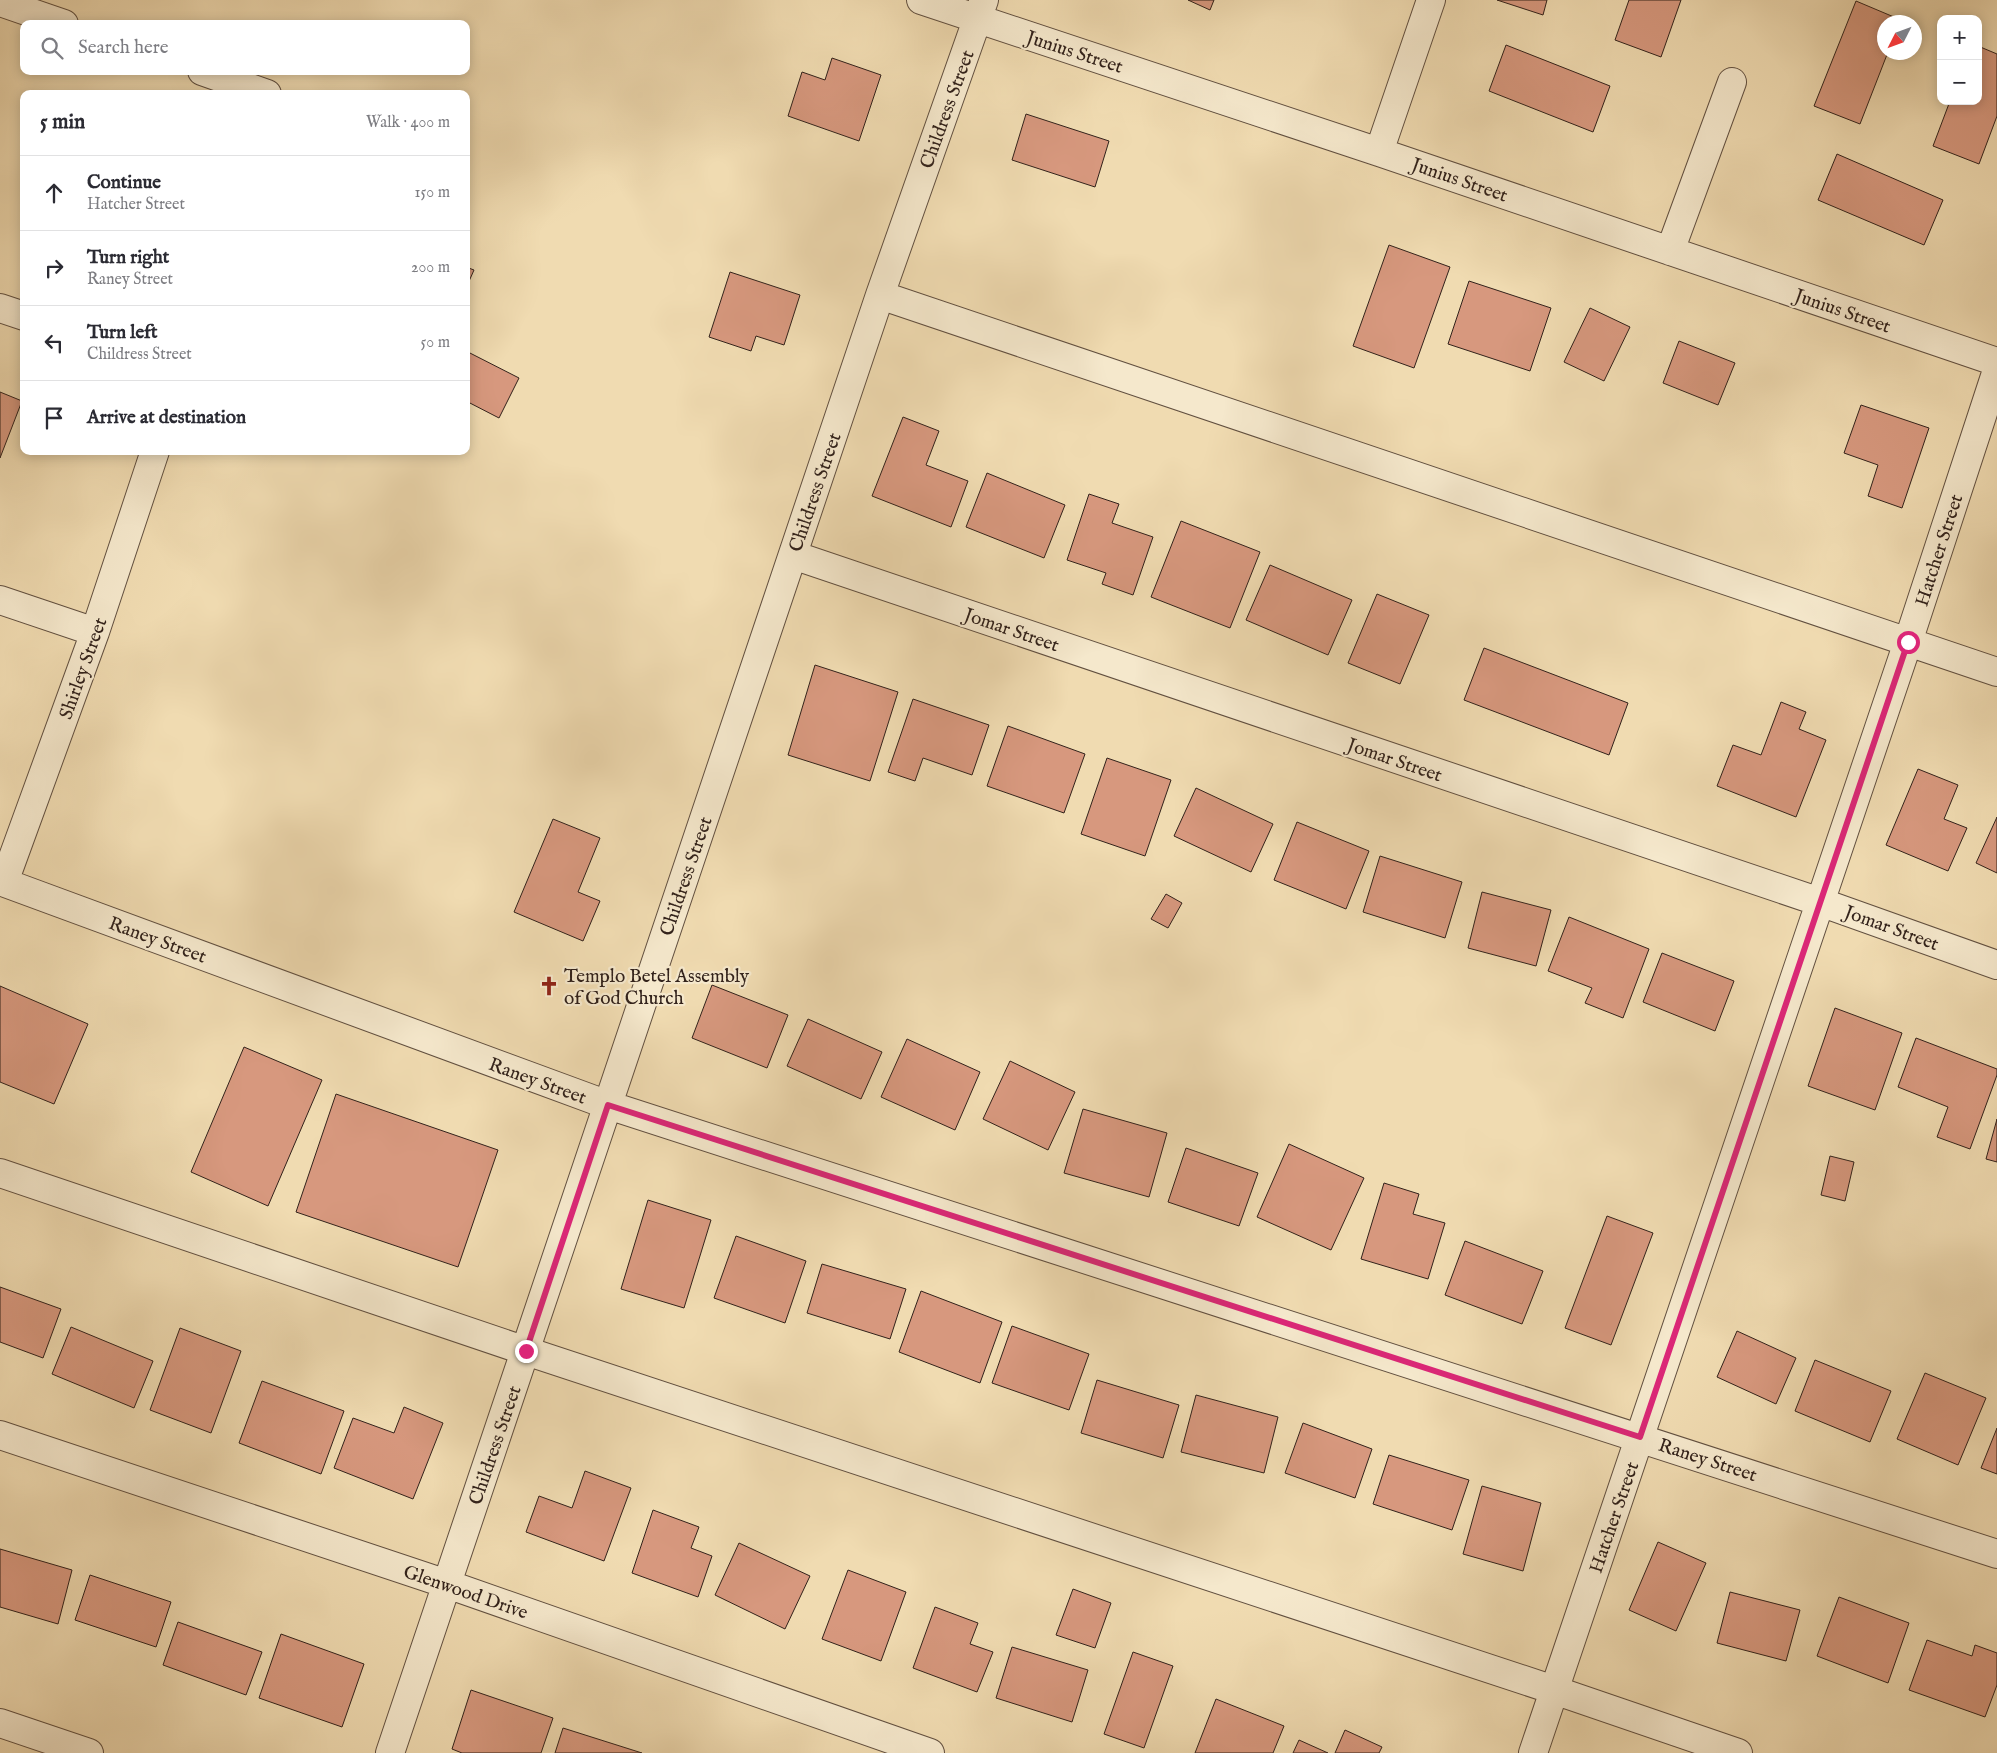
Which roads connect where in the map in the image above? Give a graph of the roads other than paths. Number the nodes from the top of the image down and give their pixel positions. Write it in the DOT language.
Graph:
graph roads {
  1 [pos="921,0"];
  2 [pos="1431,0"];
  3 [pos="0,2"];
  4 [pos="981,10"];
  5 [pos="52,20"];
  6 [pos="213,75"];
  7 [pos="1732,82"];
  8 [pos="255,90"];
  9 [pos="1379,152"];
  10 [pos="1670,251"];
  11 [pos="880,295"];
  12 [pos="0,308"];
  13 [pos="20,315"];
  14 [pos="1997,362"];
  15 [pos="1997,370"];
  16 [pos="154,455"];
  17 [pos="792,556"];
  18 [pos="0,600"];
  19 [pos="95,632"];
  20 [pos="1908,642"];
  21 [pos="1997,672"];
  22 [pos="2,882"];
  23 [pos="1820,902"];
  24 [pos="1997,965"];
  25 [pos="608,1105"];
  26 [pos="0,1173"];
  27 [pos="526,1351"];
  28 [pos="0,1434"];
  29 [pos="1640,1437"];
  30 [pos="1997,1554"];
  31 [pos="447,1584"];
  32 [pos="1554,1690"];
  33 [pos="0,1723"];
  34 [pos="89,1753"];
  35 [pos="390,1753"];
  36 [pos="930,1753"];
  37 [pos="1533,1753"];
  38 [pos="1738,1753"];
  1 -- 4 [label="street, Junius Street"];
  2 -- 9 [label="street"];
  3 -- 5 [label="street"];
  4 -- 9 [label="street, Junius Street"];
  4 -- 11 [label="street, Childress Street"];
  6 -- 8 [label="street"];
  7 -- 10 [label="street"];
  9 -- 10 [label="street, Junius Street"];
  10 -- 14 [label="street, Junius Street"];
  11 -- 17 [label="street, Childress Street"];
  11 -- 20 [label="street"];
  12 -- 13 [label="street"];
  15 -- 20 [label="street, Hatcher Street"];
  16 -- 19 [label="street, Shirley Street"];
  17 -- 23 [label="street, Jomar Street"];
  17 -- 25 [label="street, Childress Street"];
  18 -- 19 [label="street"];
  19 -- 22 [label="street, Shirley Street"];
  20 -- 21 [label="street"];
  20 -- 23 [label="street, Hatcher Street"];
  22 -- 25 [label="street, Raney Street"];
  23 -- 24 [label="street, Jomar Street"];
  23 -- 29 [label="street, Hatcher Street"];
  25 -- 27 [label="street, Childress Street"];
  25 -- 29 [label="street, Raney Street"];
  26 -- 27 [label="street"];
  27 -- 31 [label="street, Childress Street"];
  27 -- 32 [label="street"];
  28 -- 31 [label="street, Glenwood Drive"];
  29 -- 30 [label="street, Raney Street"];
  29 -- 32 [label="street, Hatcher Street"];
  31 -- 35 [label="street, Childress Street"];
  31 -- 36 [label="street, Glenwood Drive"];
  32 -- 37 [label="street, Hatcher Street"];
  32 -- 38 [label="street"];
  33 -- 34 [label="street"];
}
